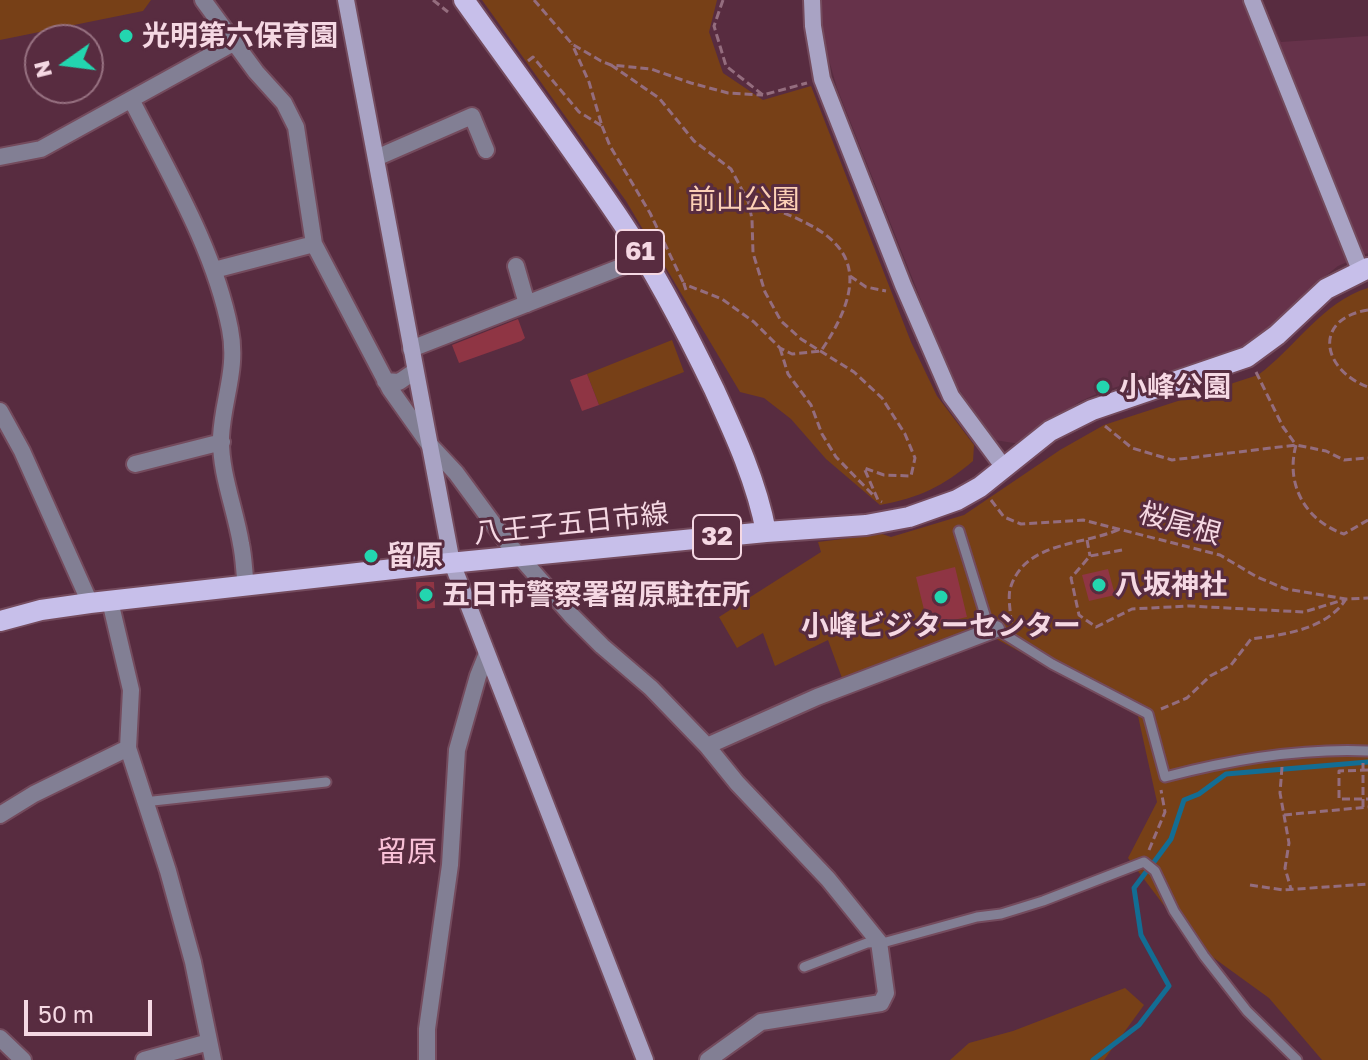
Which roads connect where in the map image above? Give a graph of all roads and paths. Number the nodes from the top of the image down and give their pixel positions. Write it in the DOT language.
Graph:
graph roads {
  1 [pos="203,0"];
  2 [pos="346,0"];
  3 [pos="433,0"];
  4 [pos="464,0"];
  5 [pos="534,0"];
  6 [pos="723,0"];
  7 [pos="812,0"];
  8 [pos="1252,0"];
  9 [pos="441,7"];
  10 [pos="235,42"];
  11 [pos="572,44"];
  12 [pos="533,57"];
  13 [pos="611,65"];
  14 [pos="822,79"];
  15 [pos="763,95"];
  16 [pos="132,101"];
  17 [pos="602,126"];
  18 [pos="486,150"];
  19 [pos="0,157"];
  20 [pos="376,158"];
  21 [pos="748,201"];
  22 [pos="314,244"];
  23 [pos="644,258"];
  24 [pos="516,266"];
  25 [pos="1364,269"];
  26 [pos="214,270"];
  27 [pos="850,276"];
  28 [pos="684,284"];
  29 [pos="890,291"];
  30 [pos="688,299"];
  31 [pos="527,304"];
  32 [pos="1368,310"];
  33 [pos="780,348"];
  34 [pos="411,349"];
  35 [pos="821,351"];
  36 [pos="1247,357"];
  37 [pos="415,371"];
  38 [pos="385,381"];
  39 [pos="1368,387"];
  40 [pos="0,411"];
  41 [pos="1099,419"];
  42 [pos="222,442"];
  43 [pos="429,444"];
  44 [pos="1296,445"];
  45 [pos="1368,458"];
  46 [pos="135,464"];
  47 [pos="1005,469"];
  48 [pos="986,494"];
  49 [pos="878,500"];
  50 [pos="886,504"];
  51 [pos="1368,520"];
  52 [pos="1122,528"];
  53 [pos="959,531"];
  54 [pos="766,532"];
  55 [pos="1087,540"];
  56 [pos="1122,550"];
  57 [pos="1090,556"];
  58 [pos="520,557"];
  59 [pos="452,563"];
  60 [pos="246,586"];
  61 [pos="1368,598"];
  62 [pos="1346,599"];
  63 [pos="100,602"];
  64 [pos="0,621"];
  65 [pos="1004,626"];
  66 [pos="486,656"];
  67 [pos="1148,714"];
  68 [pos="707,746"];
  69 [pos="128,748"];
  70 [pos="1368,751"];
  71 [pos="1364,769"];
  72 [pos="1283,774"];
  73 [pos="1158,777"];
  74 [pos="326,782"];
  75 [pos="1366,799"];
  76 [pos="144,802"];
  77 [pos="1366,807"];
  78 [pos="0,815"];
  79 [pos="1284,815"];
  80 [pos="1144,862"];
  81 [pos="1368,884"];
  82 [pos="1250,885"];
  83 [pos="1291,889"];
  84 [pos="879,942"];
  85 [pos="804,967"];
  86 [pos="0,1038"];
  87 [pos="209,1042"];
  88 [pos="23,1060"];
  89 [pos="144,1060"];
  90 [pos="213,1060"];
  91 [pos="427,1060"];
  92 [pos="645,1060"];
  93 [pos="708,1060"];
  94 [pos="1297,1060"];
  1 -- 10 [label="street"];
  2 -- 20 [label="street"];
  3 -- 9 [label="path"];
  4 -- 23 [label="main road, 61"];
  5 -- 11 [label="path"];
  6 -- 15 [label="path"];
  7 -- 14 [label="street"];
  8 -- 25 [label="street"];
  10 -- 16 [label="street"];
  10 -- 22 [label="street"];
  11 -- 13 [label="path"];
  11 -- 17 [label="path"];
  12 -- 17 [label="path"];
  13 -- 15 [label="path"];
  13 -- 21 [label="path"];
  14 -- 15 [label="path"];
  14 -- 47 [label="street"];
  16 -- 19 [label="street"];
  16 -- 26 [label="street"];
  17 -- 28 [label="path"];
  18 -- 20 [label="street"];
  20 -- 34 [label="street"];
  21 -- 27 [label="path"];
  21 -- 35 [label="path"];
  22 -- 26 [label="street"];
  22 -- 38 [label="street"];
  23 -- 31 [label="street"];
  23 -- 54 [label="main road, 61"];
  24 -- 31 [label="street"];
  25 -- 36 [label="main road, 八王子五日市線 / 32"];
  26 -- 42 [label="street"];
  27 -- 29 [label="path"];
  27 -- 35 [label="path"];
  28 -- 30 [label="path"];
  28 -- 33 [label="path"];
  31 -- 34 [label="street"];
  32 -- 39 [label="path"];
  33 -- 35 [label="path"];
  33 -- 49 [label="path"];
  34 -- 37 [label="street"];
  35 -- 49 [label="path"];
  36 -- 44 [label="path"];
  36 -- 47 [label="main road, 八王子五日市線 / 32"];
  37 -- 38 [label="street"];
  37 -- 43 [label="street"];
  38 -- 43 [label="street"];
  40 -- 63 [label="street"];
  41 -- 44 [label="path"];
  42 -- 46 [label="street"];
  42 -- 60 [label="street"];
  43 -- 58 [label="street"];
  43 -- 59 [label="street"];
  44 -- 45 [label="path"];
  44 -- 51 [label="path"];
  47 -- 54 [label="main road, 八王子五日市線 / 32"];
  48 -- 52 [label="path, 桜尾根"];
  49 -- 50 [label="path"];
  52 -- 55 [label="path"];
  52 -- 62 [label="path, 桜尾根"];
  53 -- 65 [label="lane"];
  54 -- 58 [label="main road, 八王子五日市線 / 32"];
  55 -- 57 [label="path"];
  55 -- 65 [label="path"];
  56 -- 57 [label="path"];
  57 -- 62 [label="path"];
  58 -- 59 [label="main road, 八王子五日市線 / 32"];
  58 -- 68 [label="street"];
  59 -- 60 [label="main road, 八王子五日市線 / 32"];
  59 -- 66 [label="street"];
  60 -- 63 [label="main road, 八王子五日市線 / 32"];
  61 -- 62 [label="path, 桜尾根"];
  62 -- 67 [label="path"];
  63 -- 64 [label="main road, 八王子五日市線 / 32"];
  63 -- 69 [label="street"];
  65 -- 67 [label="lane"];
  65 -- 68 [label="street"];
  66 -- 91 [label="street"];
  66 -- 92 [label="street"];
  67 -- 70 [label="lane"];
  68 -- 84 [label="street"];
  69 -- 76 [label="street"];
  69 -- 78 [label="street"];
  71 -- 75 [label="path"];
  71 -- 75 [label="path"];
  72 -- 79 [label="path"];
  73 -- 80 [label="path"];
  74 -- 76 [label="lane"];
  75 -- 77 [label="path"];
  76 -- 87 [label="street"];
  77 -- 79 [label="path"];
  79 -- 83 [label="path"];
  80 -- 84 [label="lane"];
  80 -- 94 [label="lane"];
  81 -- 83 [label="path"];
  82 -- 83 [label="path"];
  84 -- 85 [label="lane"];
  84 -- 93 [label="street"];
  86 -- 88 [label="street"];
  87 -- 89 [label="street"];
  87 -- 90 [label="street"];
}
